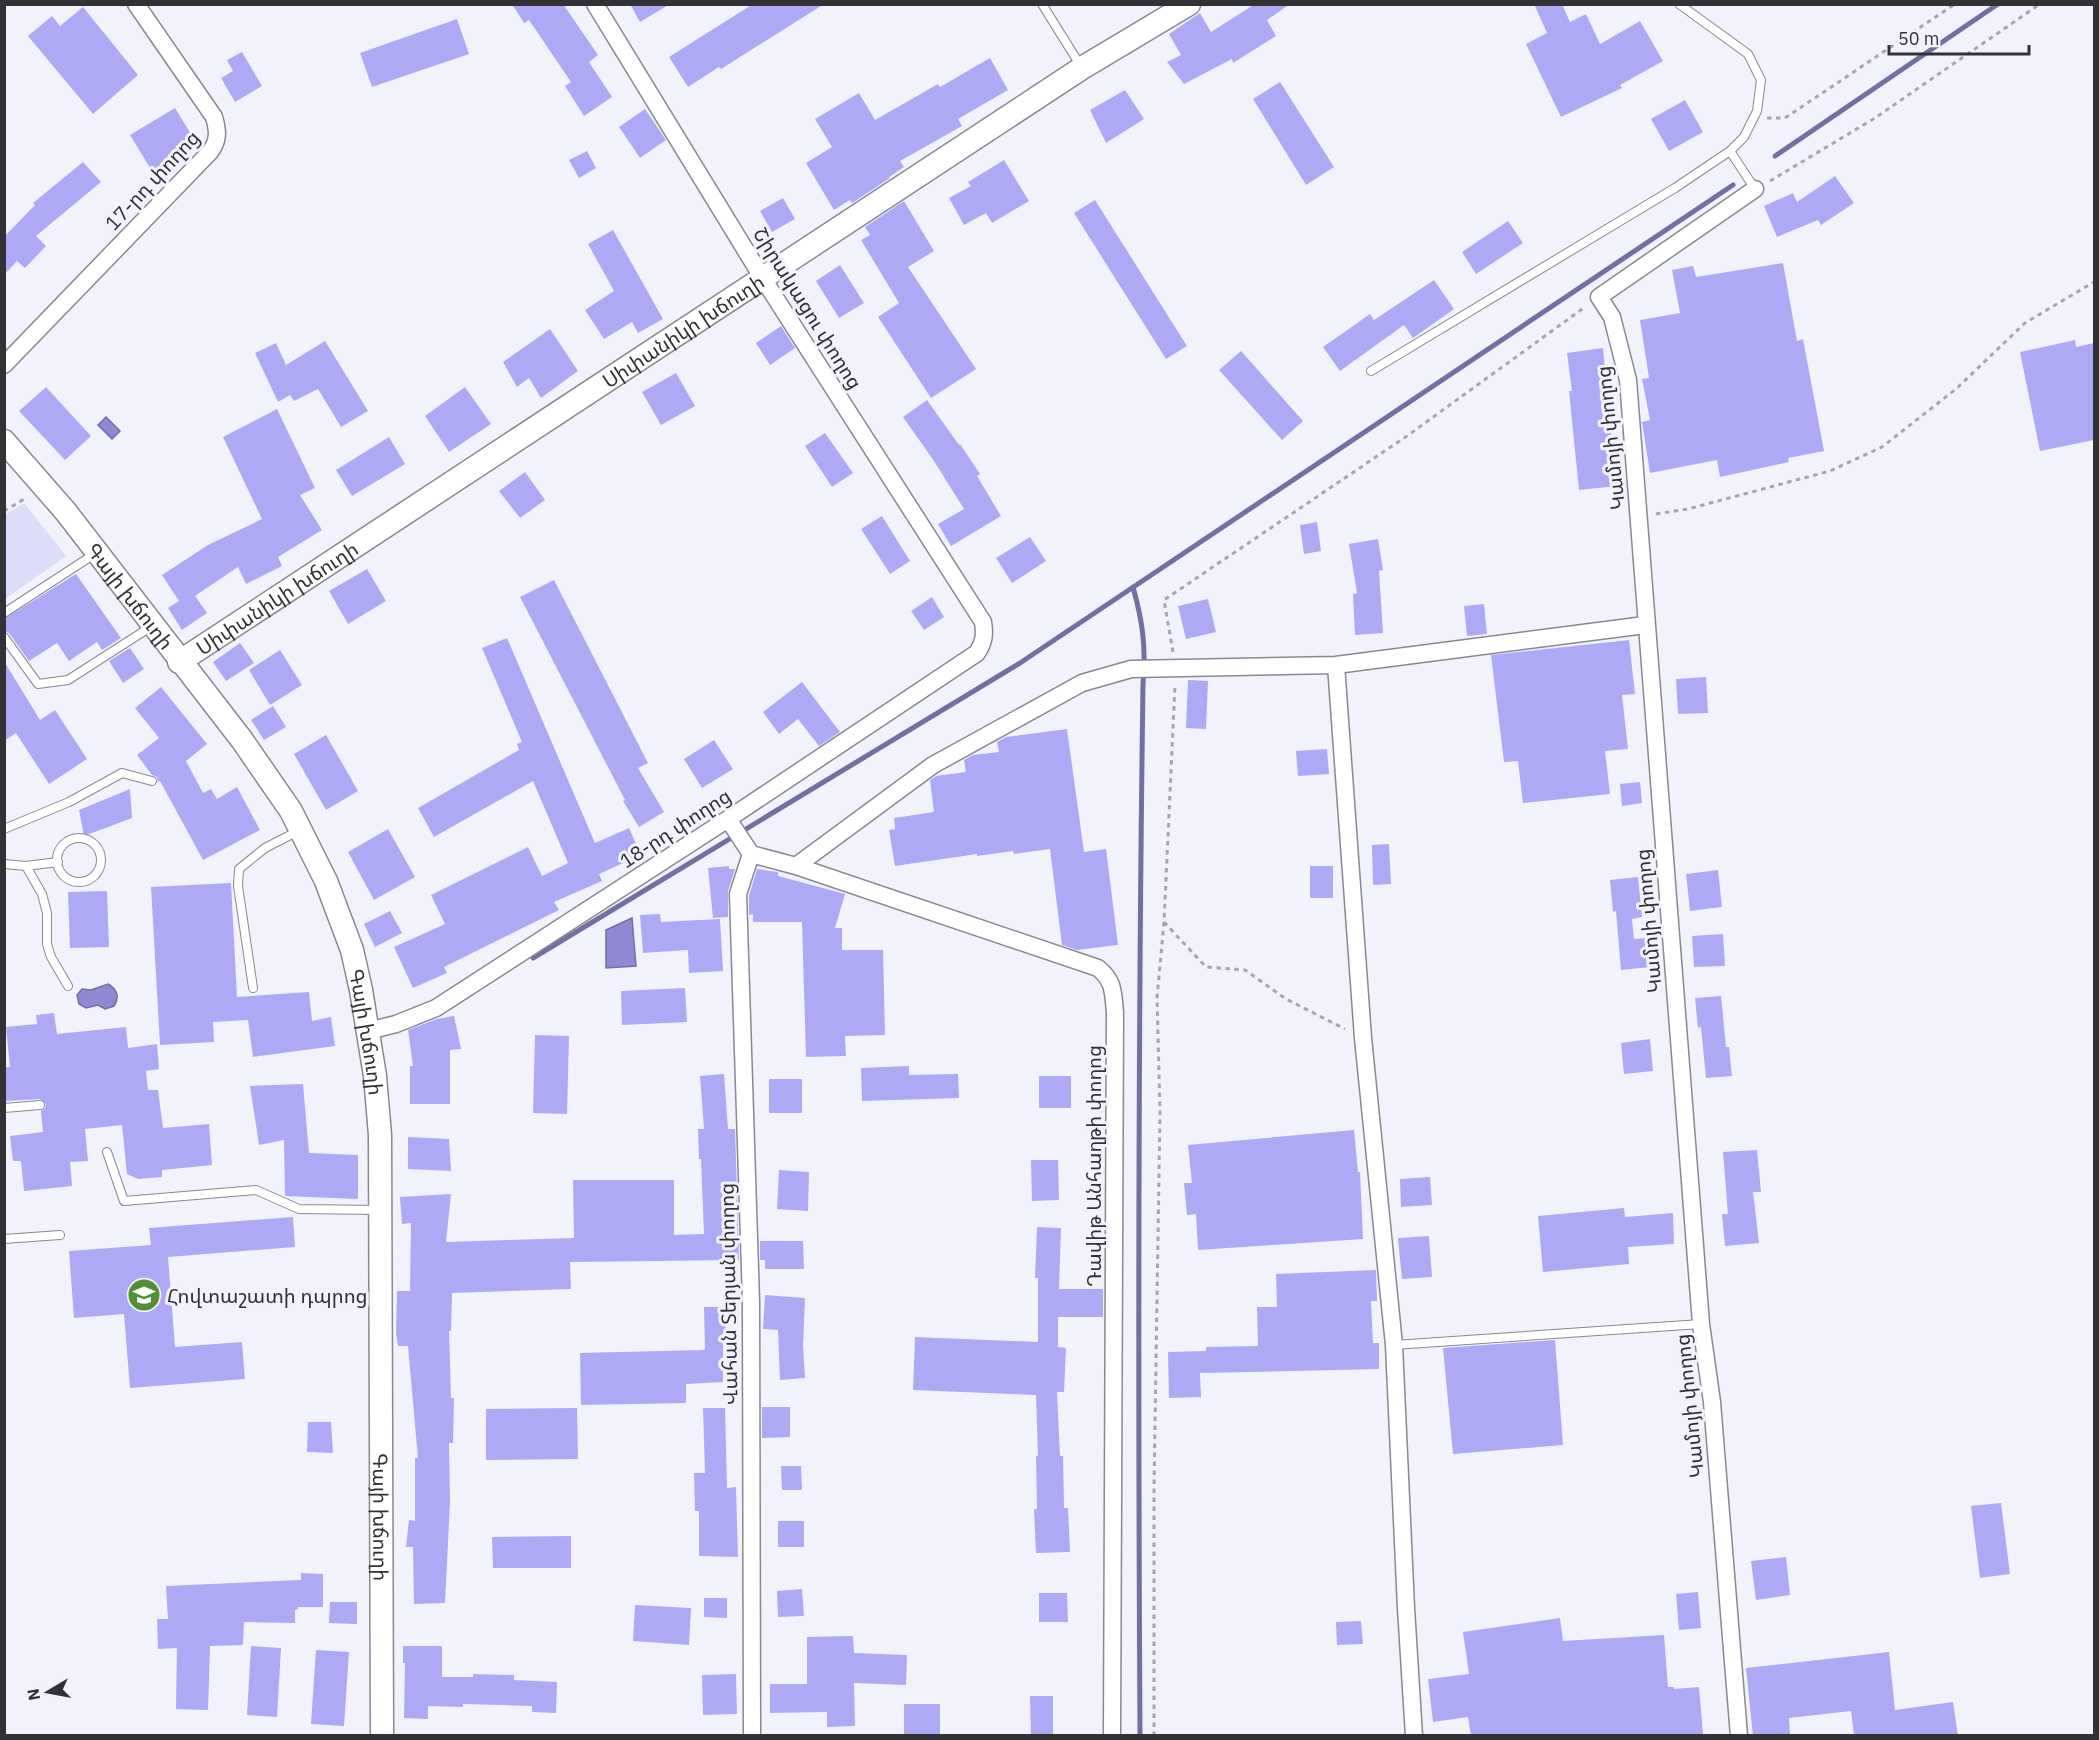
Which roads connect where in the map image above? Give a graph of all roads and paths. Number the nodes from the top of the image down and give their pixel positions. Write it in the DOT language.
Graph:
graph roads {
  1 [pos="136,4"];
  2 [pos="595,4"];
  3 [pos="1042,4"];
  4 [pos="1189,4"];
  5 [pos="1679,4"];
  6 [pos="1955,4"];
  7 [pos="2040,4"];
  8 [pos="1082,68"];
  9 [pos="1754,118"];
  10 [pos="1730,152"];
  11 [pos="1755,189"];
  12 [pos="762,277"];
  13 [pos="2094,282"];
  14 [pos="1599,297"];
  15 [pos="4,365"];
  16 [pos="1371,371"];
  17 [pos="4,441"];
  18 [pos="27,497"];
  19 [pos="4,511"];
  20 [pos="1639,517"];
  21 [pos="97,553"];
  22 [pos="4,613"];
  23 [pos="1645,625"];
  24 [pos="152,626"];
  25 [pos="985,634"];
  26 [pos="4,637"];
  27 [pos="179,662"];
  28 [pos="1336,665"];
  29 [pos="1177,669"];
  30 [pos="153,781"];
  31 [pos="728,819"];
  32 [pos="4,829"];
  33 [pos="300,830"];
  34 [pos="751,854"];
  35 [pos="58,862"];
  36 [pos="4,864"];
  37 [pos="26,866"];
  38 [pos="796,866"];
  39 [pos="1164,921"];
  40 [pos="68,986"];
  41 [pos="253,988"];
  42 [pos="368,1030"];
  43 [pos="1363,1038"];
  44 [pos="40,1106"];
  45 [pos="4,1108"];
  46 [pos="107,1152"];
  47 [pos="380,1210"];
  48 [pos="60,1235"];
  49 [pos="4,1239"];
  50 [pos="1701,1324"];
  51 [pos="1394,1345"];
  52 [pos="382,1736"];
  53 [pos="752,1736"];
  54 [pos="1112,1736"];
  55 [pos="1154,1736"];
  56 [pos="1414,1736"];
  57 [pos="1738,1736"];
  1 -- 15 [label="street, 17-րդ փողոց"];
  2 -- 12 [label="street, Շիրակացու փողոց"];
  3 -- 8 [label="lane"];
  4 -- 8 [label="main road, Սիփանիկի խճուղի"];
  5 -- 9 [label="lane"];
  6 -- 9 [label="path"];
  7 -- 11 [label="path"];
  8 -- 12 [label="main road, Սիփանիկի խճուղի"];
  9 -- 10 [label="lane"];
  10 -- 11 [label="lane"];
  10 -- 16 [label="lane"];
  11 -- 14 [label="street"];
  12 -- 25 [label="street, Շիրակացու փողոց"];
  12 -- 27 [label="main road, Սիփանիկի խճուղի"];
  13 -- 20 [label="path"];
  14 -- 20 [label="street, Կամոյի փողոց"];
  14 -- 29 [label="path"];
  17 -- 21 [label="main road, Գայի խճուղի"];
  18 -- 19 [label="path"];
  20 -- 23 [label="street, Կամոյի փողոց"];
  21 -- 22 [label="lane"];
  21 -- 24 [label="main road, Գայի խճուղի"];
  23 -- 28 [label="street"];
  23 -- 50 [label="street, Կամոյի փողոց"];
  24 -- 26 [label="lane"];
  24 -- 27 [label="main road, Գայի խճուղի"];
  25 -- 31 [label="street, 18-րդ փողոց"];
  27 -- 33 [label="main road, Գայի խճուղի"];
  28 -- 29 [label="street"];
  28 -- 43 [label="street"];
  29 -- 38 [label="street"];
  29 -- 39 [label="path"];
  30 -- 32 [label="lane"];
  31 -- 34 [label="street"];
  31 -- 42 [label="street, 18-րդ փողոց"];
  33 -- 41 [label="lane"];
  33 -- 42 [label="main road, Գայի խճուղի"];
  34 -- 38 [label="street, Դավիթ Անհաղթի փողոց"];
  34 -- 53 [label="street, Վահան Տերյան փողոց"];
  35 -- 35 [label="lane"];
  35 -- 37 [label="lane"];
  36 -- 37 [label="lane"];
  37 -- 40 [label="lane"];
  38 -- 54 [label="street, Դավիթ Անհաղթի փողոց"];
  39 -- 43 [label="path"];
  39 -- 55 [label="path"];
  42 -- 47 [label="main road, Գայի խճուղի"];
  43 -- 51 [label="street"];
  44 -- 45 [label="lane"];
  46 -- 47 [label="lane"];
  47 -- 52 [label="main road, Գայի խճուղի"];
  48 -- 49 [label="lane"];
  50 -- 51 [label="lane"];
  50 -- 57 [label="street, Կամոյի փողոց"];
  51 -- 56 [label="street"];
}
